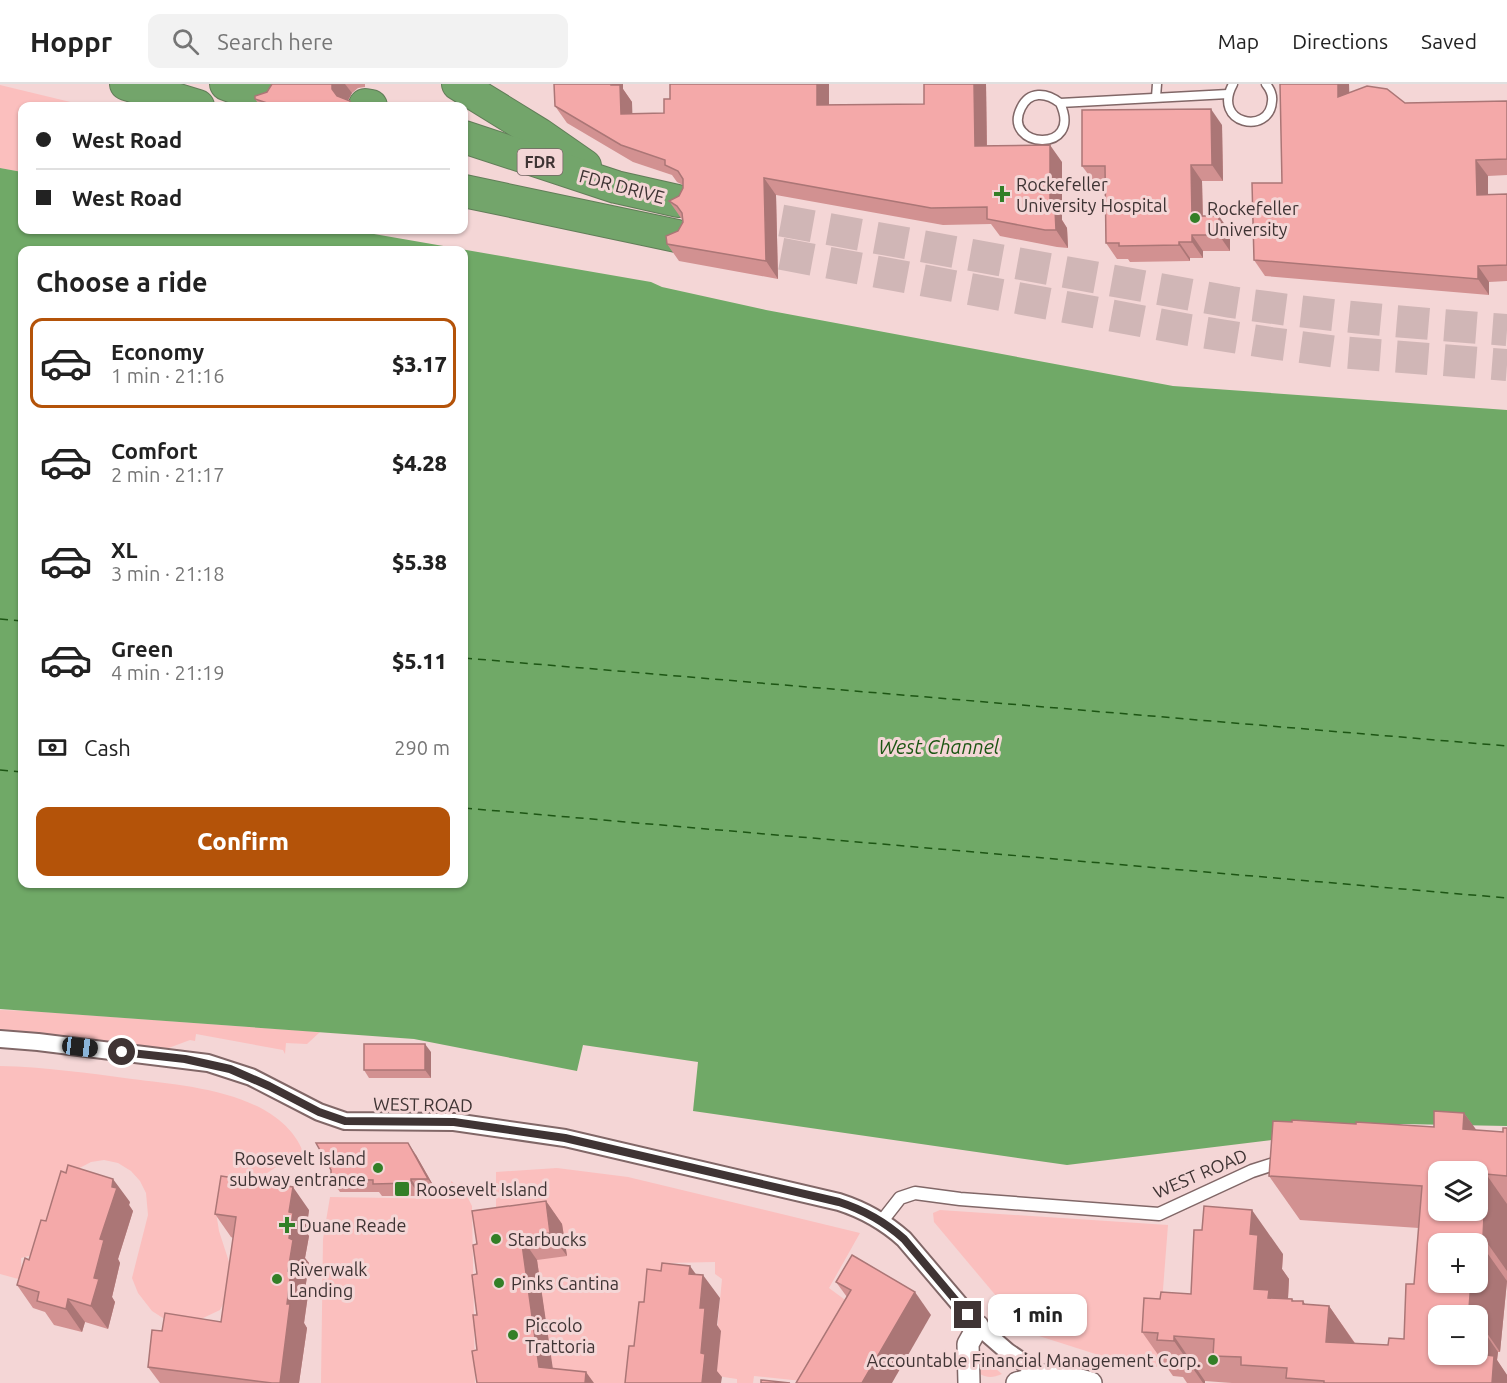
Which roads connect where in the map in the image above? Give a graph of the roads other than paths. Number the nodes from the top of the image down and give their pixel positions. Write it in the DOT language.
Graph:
graph roads {
  1 [pos="126,84"];
  2 [pos="226,84"];
  3 [pos="458,84"];
  4 [pos="1157,84"];
  5 [pos="1233,84"];
  6 [pos="1266,84"];
  7 [pos="1228,94"];
  8 [pos="1156,97"];
  9 [pos="271,101"];
  10 [pos="185,102"];
  11 [pos="1060,103"];
  12 [pos="468,138"];
  13 [pos="468,175"];
  14 [pos="616,187"];
  15 [pos="468,192"];
  16 [pos="678,201"];
  17 [pos="544,207"];
  18 [pos="677,236"];
  19 [pos="0,1039"];
  20 [pos="1296,1157"];
  21 [pos="882,1221"];
  22 [pos="978,1326"];
  23 [pos="1042,1375"];
  24 [pos="969,1383"];
  25 [pos="1017,1383"];
  26 [pos="1091,1383"];
  1 -- 10 [label="highway"];
  2 -- 9 [label="highway"];
  3 -- 14 [label="highway"];
  4 -- 8 [label="lane"];
  5 -- 7 [label="lane"];
  6 -- 7 [label="lane"];
  7 -- 8 [label="lane"];
  8 -- 11 [label="lane"];
  11 -- 11 [label="lane"];
  12 -- 14 [label="highway, FDR DRIVE / FDR"];
  13 -- 17 [label="highway"];
  14 -- 16 [label="highway, FDR DRIVE / FDR"];
  15 -- 17 [label="highway, FDR DRIVE / FDR"];
  17 -- 18 [label="highway, FDR DRIVE / FDR"];
  19 -- 21 [label="street, WEST ROAD"];
  20 -- 21 [label="street, WEST ROAD"];
  21 -- 22 [label="street, WEST ROAD"];
  22 -- 23 [label="street, WEST ROAD"];
  22 -- 24 [label="street"];
  23 -- 25 [label="street"];
  23 -- 26 [label="street"];
}
